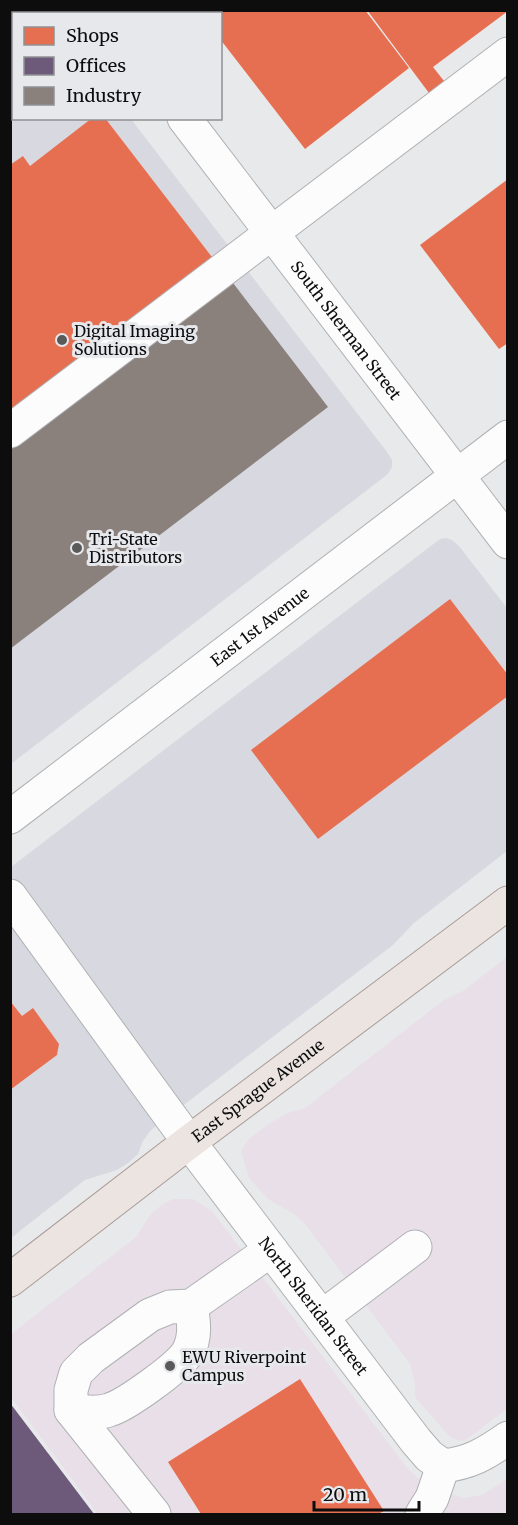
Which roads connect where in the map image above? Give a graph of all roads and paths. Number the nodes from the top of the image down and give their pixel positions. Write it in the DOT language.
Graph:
graph roads {
  1 [pos="507,54"];
  2 [pos="186,120"];
  3 [pos="272,232"];
  4 [pos="10,431"];
  5 [pos="507,437"];
  6 [pos="458,475"];
  7 [pos="507,542"];
  8 [pos="10,817"];
  9 [pos="10,896"];
  10 [pos="507,903"];
  11 [pos="189,1142"];
  12 [pos="415,1247"];
  13 [pos="271,1250"];
  14 [pos="10,1280"];
  15 [pos="191,1306"];
  16 [pos="322,1317"];
  17 [pos="71,1410"];
  18 [pos="507,1438"];
  19 [pos="443,1467"];
  20 [pos="154,1515"];
  21 [pos="422,1515"];
  1 -- 3 [label="street"];
  2 -- 3 [label="street, South Sherman Street"];
  3 -- 4 [label="street"];
  3 -- 6 [label="street, South Sherman Street"];
  5 -- 6 [label="street, East 1st Avenue"];
  6 -- 7 [label="street, South Sherman Street"];
  6 -- 8 [label="street, East 1st Avenue"];
  9 -- 11 [label="street, North Sheridan Street"];
  10 -- 11 [label="main road, East Sprague Avenue"];
  11 -- 13 [label="street, North Sheridan Street"];
  11 -- 14 [label="main road, East Sprague Avenue"];
  12 -- 16 [label="street"];
  13 -- 15 [label="street"];
  13 -- 16 [label="street, North Sheridan Street"];
  15 -- 17 [label="street"];
  15 -- 17 [label="street"];
  16 -- 19 [label="street, North Sheridan Street"];
  17 -- 20 [label="street"];
  18 -- 19 [label="street"];
  19 -- 21 [label="street"];
}
